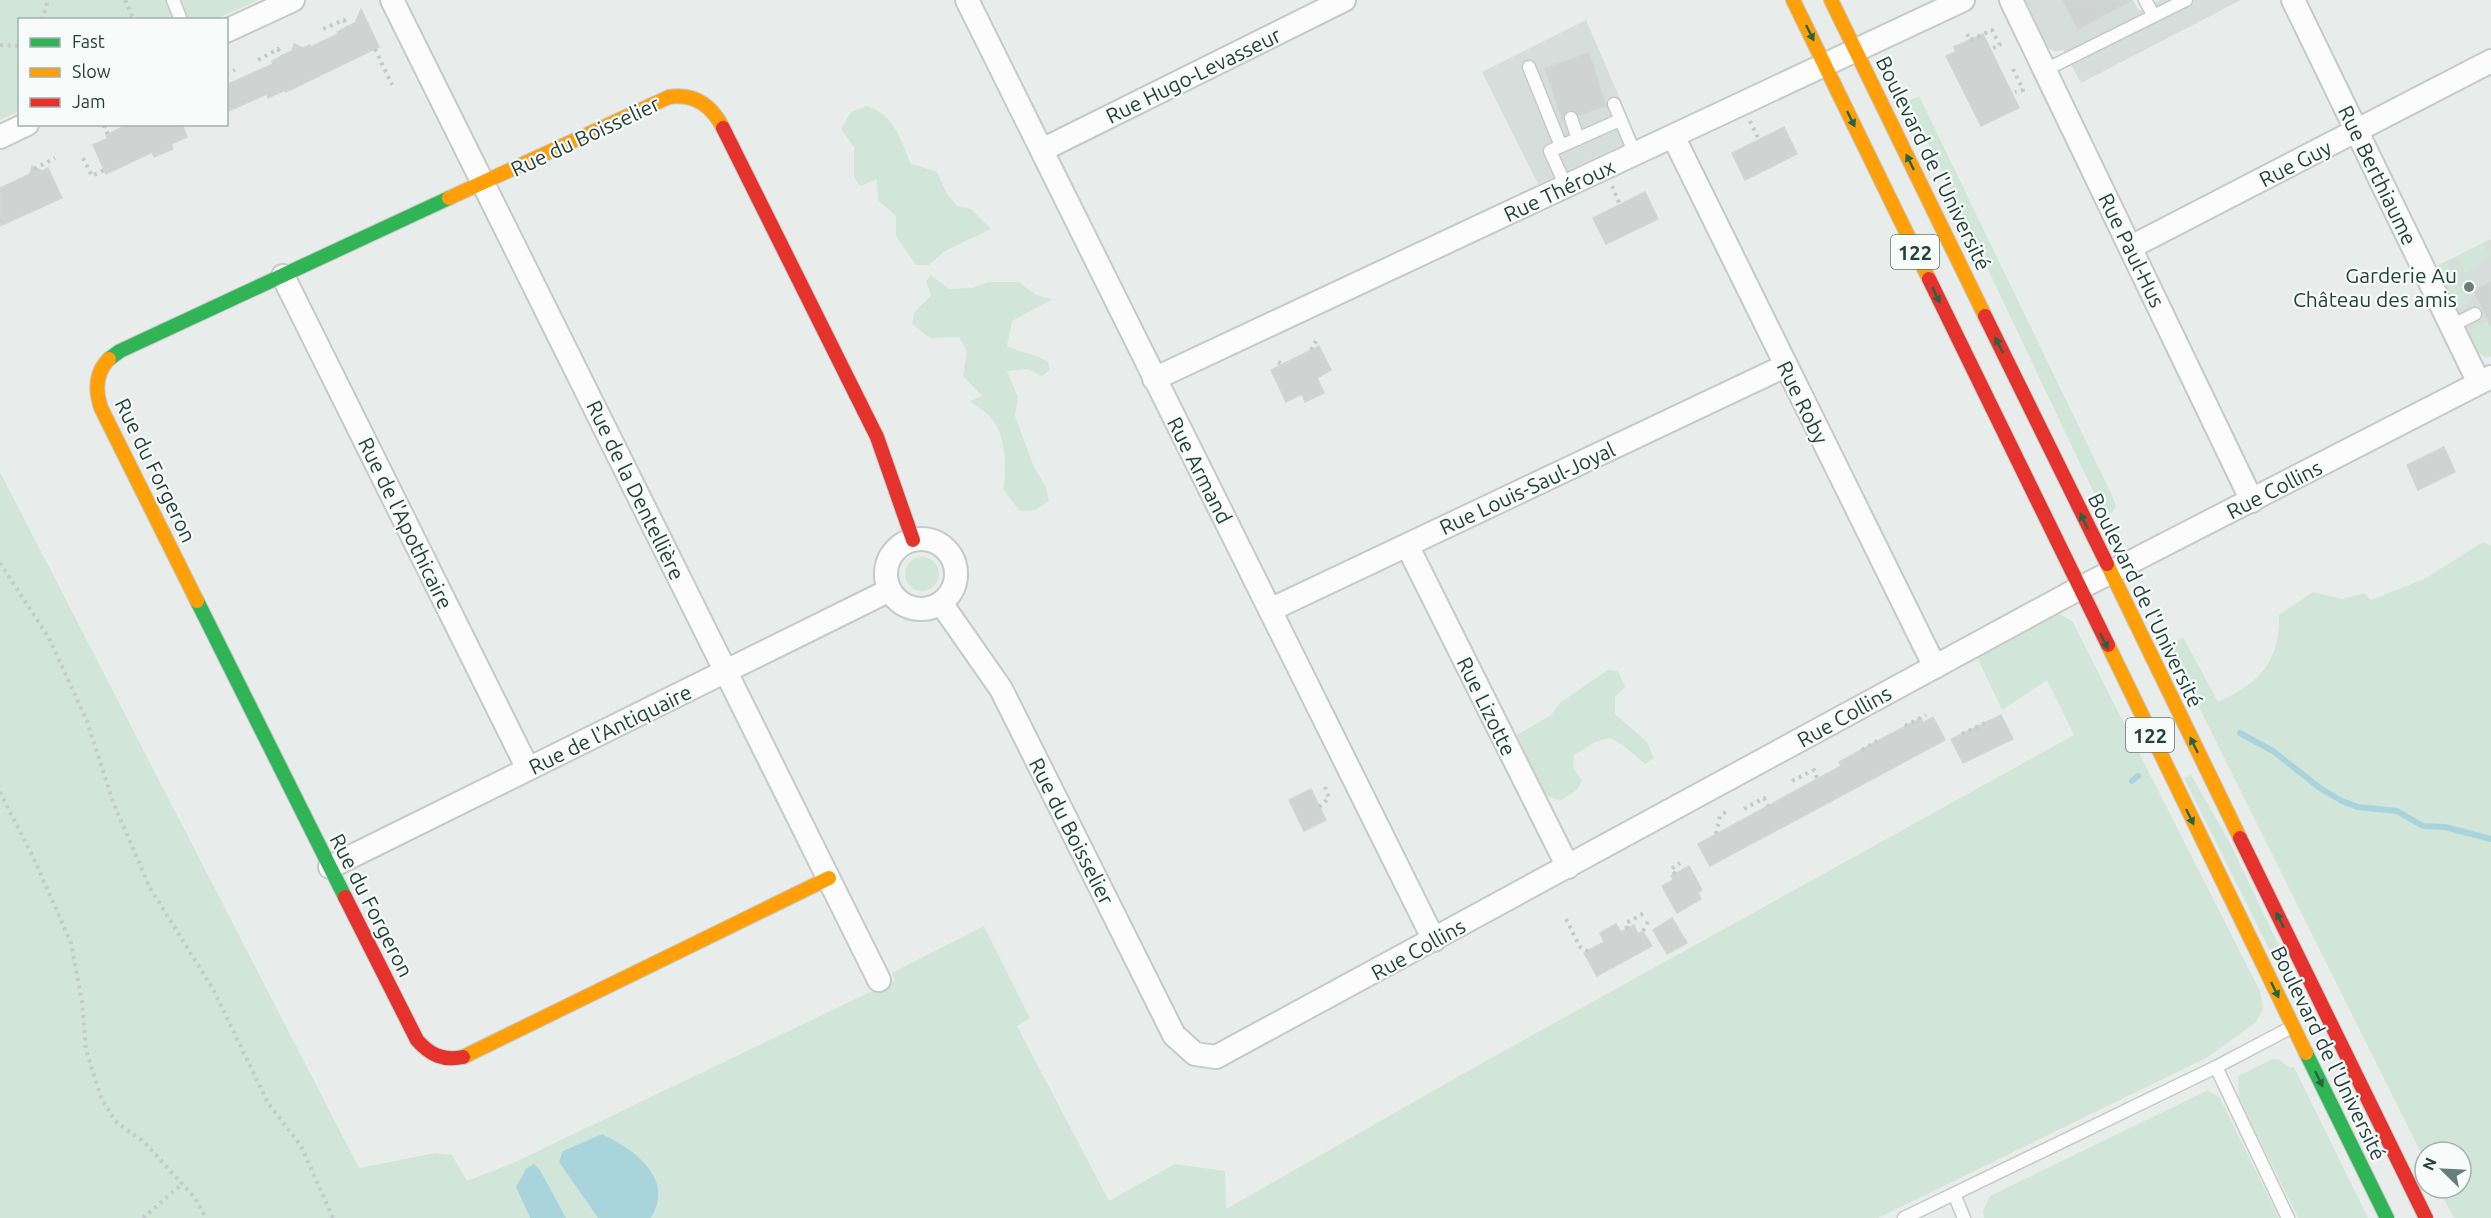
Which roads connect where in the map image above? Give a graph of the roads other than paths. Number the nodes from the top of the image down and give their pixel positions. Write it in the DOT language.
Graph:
graph roads {
  1 [pos="173,0"];
  2 [pos="293,0"];
  3 [pos="392,0"];
  4 [pos="967,0"];
  5 [pos="1344,0"];
  6 [pos="1793,0"];
  7 [pos="1831,0"];
  8 [pos="1963,0"];
  9 [pos="2011,0"];
  10 [pos="2145,0"];
  11 [pos="2186,0"];
  12 [pos="2293,0"];
  13 [pos="2154,16"];
  14 [pos="180,18"];
  15 [pos="228,30"];
  16 [pos="1857,51"];
  17 [pos="2491,61"];
  18 [pos="1529,67"];
  19 [pos="1826,67"];
  20 [pos="2045,70"];
  21 [pos="1614,104"];
  22 [pos="1571,118"];
  23 [pos="1620,120"];
  24 [pos="23,126"];
  25 [pos="2357,131"];
  26 [pos="1673,136"];
  27 [pos="0,137"];
  28 [pos="1578,139"];
  29 [pos="1561,146"];
  30 [pos="1042,150"];
  31 [pos="1635,154"];
  32 [pos="484,184"];
  33 [pos="1566,186"];
  34 [pos="2130,247"];
  35 [pos="284,276"];
  36 [pos="2475,314"];
  37 [pos="2451,326"];
  38 [pos="1785,366"];
  39 [pos="98,373"];
  40 [pos="1154,379"];
  41 [pos="2485,380"];
  42 [pos="2252,501"];
  43 [pos="913,540"];
  44 [pos="1407,545"];
  45 [pos="2109,573"];
  46 [pos="2078,589"];
  47 [pos="890,590"];
  48 [pos="941,603"];
  49 [pos="1270,610"];
  50 [pos="1935,667"];
  51 [pos="726,671"];
  52 [pos="528,769"];
  53 [pos="330,867"];
  54 [pos="1568,867"];
  55 [pos="829,878"];
  56 [pos="1434,939"];
  57 [pos="879,980"];
  58 [pos="2324,1011"];
  59 [pos="2293,1027"];
  60 [pos="1201,1056"];
  61 [pos="2216,1067"];
  62 [pos="1954,1194"];
  63 [pos="1904,1218"];
  64 [pos="1964,1218"];
  65 [pos="2288,1218"];
  66 [pos="2387,1218"];
  67 [pos="2426,1218"];
  1 -- 14 [label="lane"];
  2 -- 15 [label="street"];
  3 -- 32 [label="street, Rue de la Dentellière"];
  4 -- 30 [label="street, Rue Armand"];
  5 -- 30 [label="street, Rue Hugo-Levasseur"];
  6 -- 19 [label="main road, Boulevard de l'Université / 122, one-way"];
  7 -- 16 [label="main road, Boulevard de l'Université"];
  8 -- 16 [label="street, Rue Théroux"];
  9 -- 20 [label="street, Rue Paul-Hus"];
  10 -- 13 [label="lane"];
  11 -- 13 [label="lane"];
  12 -- 25 [label="street, Rue Berthiaume"];
  13 -- 20 [label="lane"];
  16 -- 19 [label="street, Rue Théroux"];
  45 -- 16 [label="main road, Boulevard de l'Université, one-way"];
  17 -- 25 [label="street, Rue Guy"];
  18 -- 29 [label="lane"];
  19 -- 26 [label="street, Rue Théroux"];
  19 -- 46 [label="main road, Boulevard de l'Université / 122, one-way"];
  20 -- 34 [label="street, Rue Paul-Hus"];
  21 -- 23 [label="lane"];
  22 -- 28 [label="lane"];
  23 -- 28 [label="lane"];
  23 -- 31 [label="lane"];
  24 -- 27 [label="street"];
  25 -- 34 [label="street, Rue Guy"];
  25 -- 37 [label="street, Rue Berthiaume"];
  26 -- 31 [label="street, Rue Théroux"];
  26 -- 38 [label="street, Rue Roby"];
  28 -- 29 [label="lane"];
  29 -- 33 [label="lane"];
  30 -- 40 [label="street, Rue Armand"];
  31 -- 33 [label="street, Rue Théroux"];
  32 -- 35 [label="main road, Rue du Boisselier"];
  32 -- 43 [label="main road, Rue du Boisselier"];
  32 -- 51 [label="street, Rue de la Dentellière"];
  33 -- 40 [label="street, Rue Théroux"];
  34 -- 42 [label="street, Rue Paul-Hus"];
  35 -- 39 [label="main road, Rue du Boisselier"];
  35 -- 52 [label="street, Rue de l'Apothicaire"];
  36 -- 37 [label="lane"];
  37 -- 41 [label="street, Rue Berthiaume"];
  38 -- 44 [label="street, Rue Louis-Saul-Joyal"];
  38 -- 50 [label="street, Rue Roby"];
  39 -- 53 [label="main road, Rue du Forgeron"];
  40 -- 49 [label="street, Rue Armand"];
  41 -- 42 [label="street, Rue Collins"];
  42 -- 45 [label="street, Rue Collins"];
  43 -- 47 [label="street"];
  43 -- 48 [label="street"];
  44 -- 49 [label="street, Rue Louis-Saul-Joyal"];
  44 -- 54 [label="street, Rue Lizotte"];
  45 -- 46 [label="street, Rue Collins"];
  58 -- 45 [label="main road, Boulevard de l'Université, one-way"];
  46 -- 50 [label="street, Rue Collins"];
  46 -- 59 [label="main road, Boulevard de l'Université / 122, one-way"];
  47 -- 48 [label="street"];
  47 -- 51 [label="street, Rue de l'Antiquaire"];
  48 -- 60 [label="street, Rue du Boisselier"];
  49 -- 56 [label="street, Rue Armand"];
  50 -- 54 [label="street, Rue Collins"];
  51 -- 52 [label="street, Rue de l'Antiquaire"];
  51 -- 55 [label="street, Rue de la Dentellière"];
  52 -- 53 [label="street, Rue de l'Antiquaire"];
  53 -- 55 [label="main road, Rue du Forgeron"];
  54 -- 56 [label="street, Rue Collins"];
  55 -- 57 [label="street, Rue de la Dentellière"];
  56 -- 60 [label="street, Rue Collins"];
  58 -- 59 [label="street"];
  58 -- 67 [label="main road, Boulevard de l'Université"];
  59 -- 61 [label="lane"];
  59 -- 66 [label="main road, Boulevard de l'Université / 122, one-way"];
  61 -- 62 [label="lane"];
  61 -- 65 [label="lane"];
  62 -- 63 [label="lane"];
  62 -- 64 [label="lane"];
}
